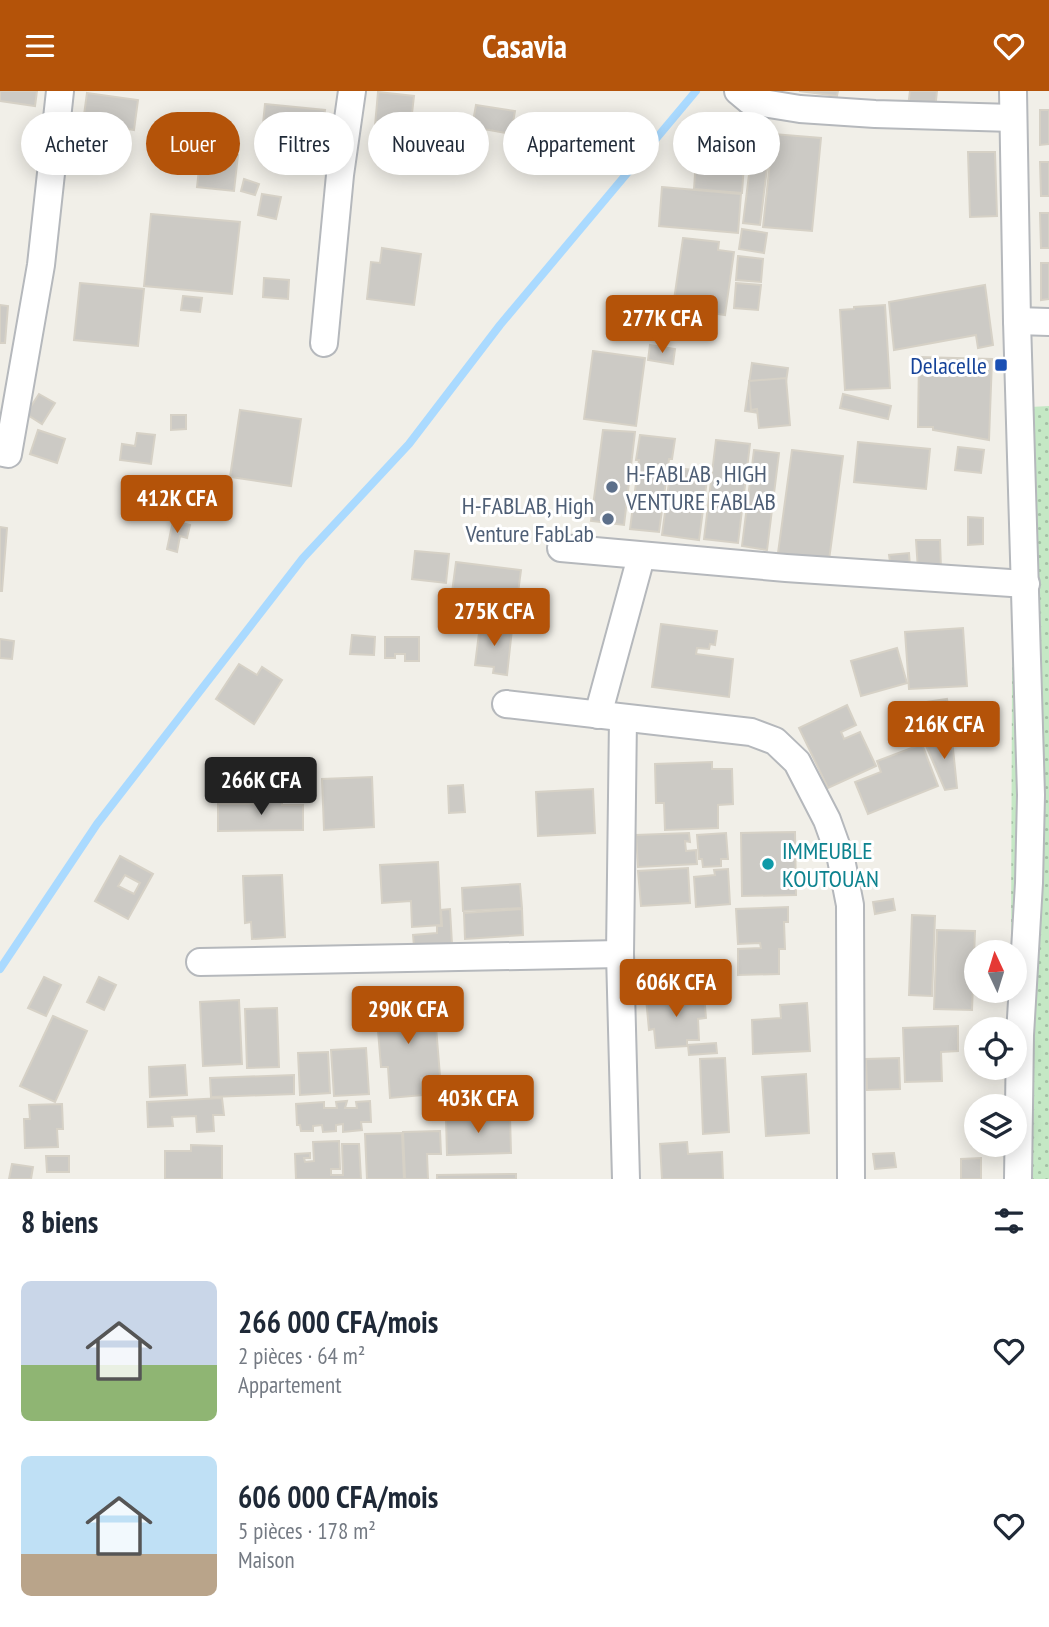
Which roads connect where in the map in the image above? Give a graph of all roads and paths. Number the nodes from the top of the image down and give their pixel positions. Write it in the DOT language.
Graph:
graph roads {
  1 [pos="60,91"];
  2 [pos="352,91"];
  3 [pos="738,91"];
  4 [pos="1013,91"];
  5 [pos="1013,118"];
  6 [pos="1017,321"];
  7 [pos="1049,322"];
  8 [pos="324,343"];
  9 [pos="0,452"];
  10 [pos="561,548"];
  11 [pos="641,557"];
  12 [pos="1026,584"];
  13 [pos="506,704"];
  14 [pos="610,717"];
  15 [pos="1049,841"];
  16 [pos="1029,883"];
  17 [pos="620,954"];
  18 [pos="201,962"];
  19 [pos="626,1179"];
  20 [pos="851,1179"];
  21 [pos="1018,1179"];
  1 -- 9 [label="street"];
  2 -- 8 [label="street"];
  3 -- 5 [label="street"];
  4 -- 5 [label="street"];
  5 -- 6 [label="street"];
  6 -- 7 [label="street"];
  6 -- 12 [label="street"];
  10 -- 11 [label="street"];
  11 -- 12 [label="street"];
  11 -- 14 [label="street"];
  12 -- 16 [label="street"];
  13 -- 14 [label="street"];
  14 -- 17 [label="street"];
  14 -- 20 [label="street"];
  15 -- 16 [label="street"];
  16 -- 21 [label="street"];
  17 -- 18 [label="street"];
  17 -- 19 [label="street"];
}
